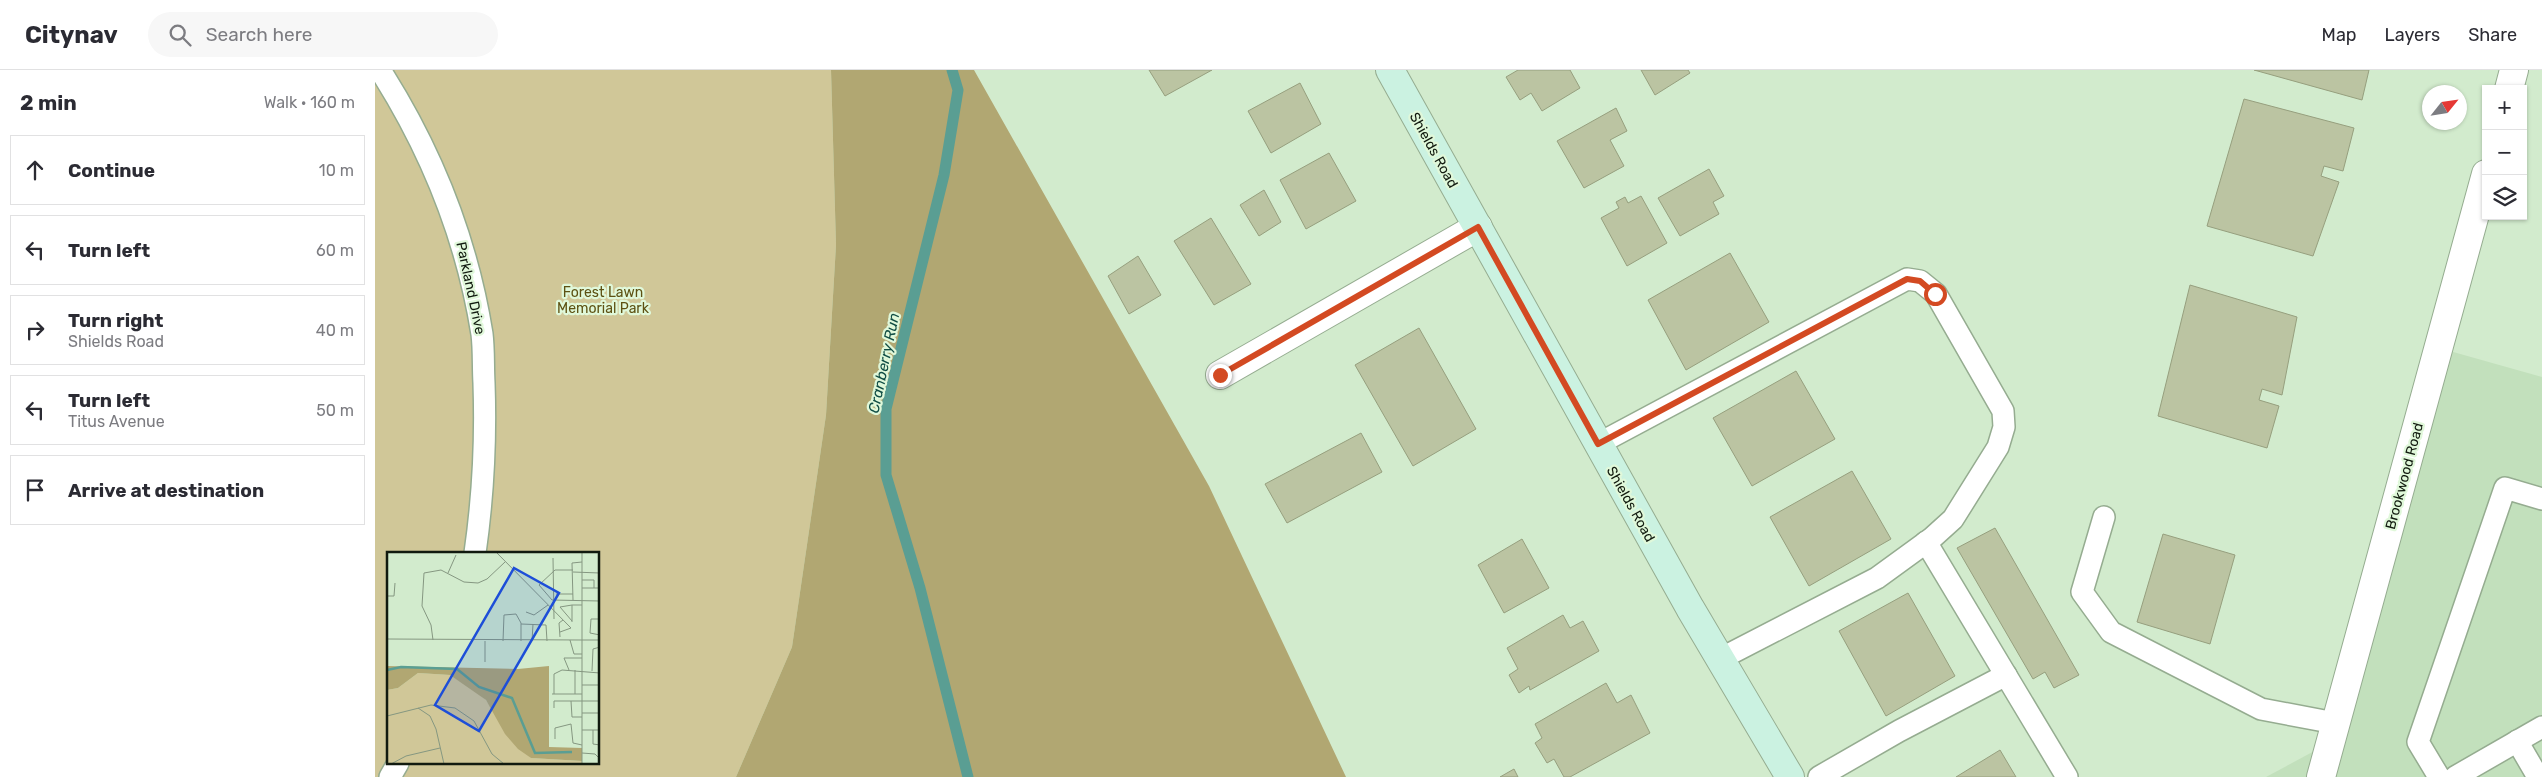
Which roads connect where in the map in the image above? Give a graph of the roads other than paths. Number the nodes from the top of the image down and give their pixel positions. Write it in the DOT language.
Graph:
graph roads {
  1 [pos="380,70"];
  2 [pos="1390,70"];
  3 [pos="2514,70"];
  4 [pos="2510,85"];
  5 [pos="375,86"];
  6 [pos="396,95"];
  7 [pos="2486,175"];
  8 [pos="1478,227"];
  9 [pos="1220,375"];
  10 [pos="1598,444"];
  11 [pos="2542,499"];
  12 [pos="2104,517"];
  13 [pos="1926,542"];
  14 [pos="475,552"];
  15 [pos="1720,659"];
  16 [pos="2006,675"];
  17 [pos="2335,723"];
  18 [pos="2542,727"];
  19 [pos="2517,741"];
  20 [pos="397,764"];
  21 [pos="390,777"];
  22 [pos="1790,777"];
  23 [pos="1819,777"];
  24 [pos="2067,777"];
  25 [pos="2321,777"];
  26 [pos="2439,777"];
  27 [pos="2455,777"];
  28 [pos="2537,777"];
  1 -- 6 [label="lane, Parkland Drive"];
  2 -- 8 [label="main road, Shields Road"];
  3 -- 4 [label="street"];
  5 -- 6 [label="lane"];
  6 -- 14 [label="lane, Parkland Drive"];
  7 -- 17 [label="street, Brookwood Road"];
  8 -- 9 [label="street"];
  8 -- 10 [label="main road, Shields Road"];
  10 -- 13 [label="lane"];
  10 -- 15 [label="main road, Shields Road"];
  11 -- 26 [label="lane"];
  12 -- 17 [label="lane"];
  13 -- 15 [label="lane"];
  13 -- 16 [label="lane"];
  15 -- 22 [label="main road, Shields Road"];
  16 -- 23 [label="lane"];
  16 -- 24 [label="lane"];
  17 -- 25 [label="street, Brookwood Road"];
  18 -- 19 [label="lane"];
  19 -- 27 [label="lane"];
  19 -- 28 [label="lane"];
  20 -- 21 [label="lane"];
}
